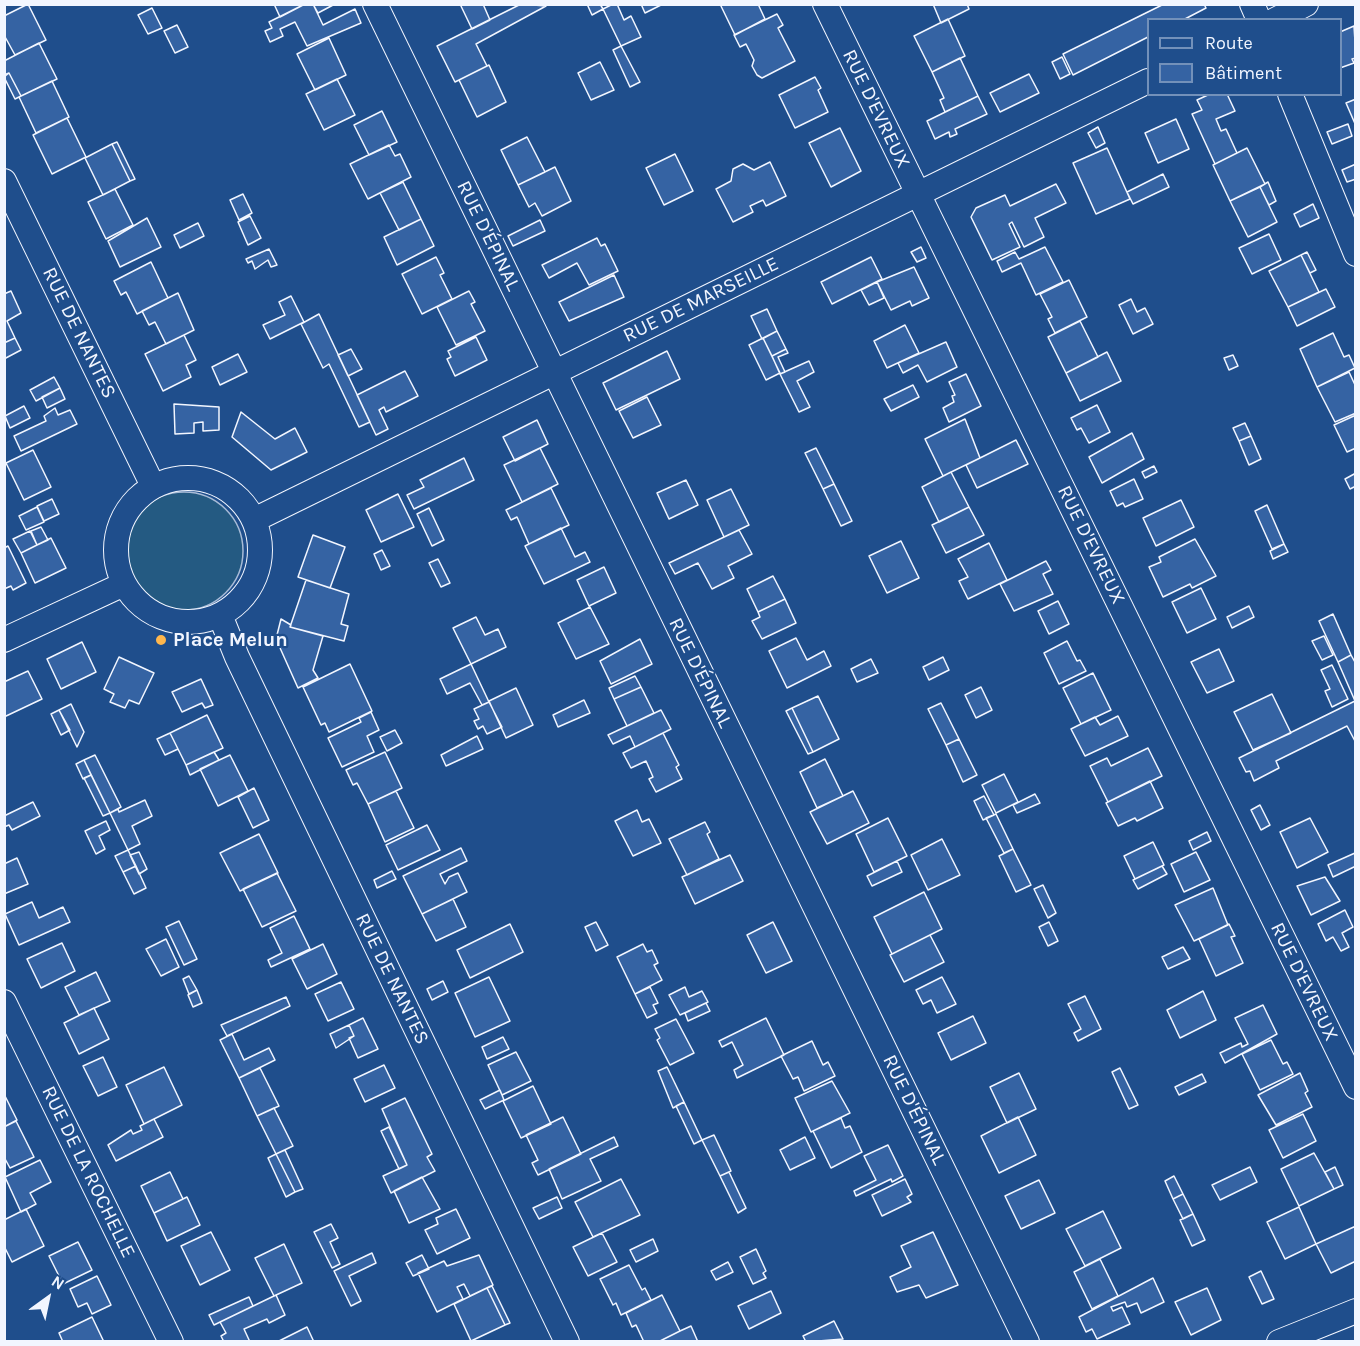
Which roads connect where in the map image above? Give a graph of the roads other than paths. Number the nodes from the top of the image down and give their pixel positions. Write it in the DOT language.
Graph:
graph roads {
  1 [pos="375,4"];
  2 [pos="825,4"];
  3 [pos="1252,4"];
  4 [pos="1305,4"];
  5 [pos="1258,18"];
  6 [pos="1279,18"];
  7 [pos="1147,82"];
  8 [pos="1291,96"];
  9 [pos="4,181"];
  10 [pos="919,195"];
  11 [pos="1356,254"];
  12 [pos="553,371"];
  13 [pos="153,486"];
  14 [pos="254,520"];
  15 [pos="124,584"];
  16 [pos="220,615"];
  17 [pos="4,640"];
  18 [pos="4,1002"];
  19 [pos="1356,1086"];
  20 [pos="1356,1311"];
  21 [pos="171,1341"];
  22 [pos="567,1341"];
  23 [pos="1027,1341"];
  24 [pos="1279,1341"];
  1 -- 12 [label="street, RUE D'ÉPINAL"];
  2 -- 10 [label="street, RUE D'EVREUX"];
  3 -- 5 [label="street"];
  4 -- 6 [label="street"];
  7 -- 10 [label="street, RUE DE MARSEILLE"];
  8 -- 11 [label="street"];
  9 -- 13 [label="street, RUE DE NANTES"];
  10 -- 12 [label="street, RUE DE MARSEILLE"];
  10 -- 19 [label="street, RUE D'EVREUX"];
  12 -- 14 [label="street, RUE DE MARSEILLE"];
  12 -- 23 [label="street, RUE D'ÉPINAL"];
  13 -- 14 [label="street"];
  13 -- 15 [label="street"];
  14 -- 16 [label="street"];
  15 -- 16 [label="street"];
  15 -- 17 [label="street"];
  16 -- 22 [label="street, RUE DE NANTES"];
  18 -- 21 [label="street, RUE DE LA ROCHELLE"];
  20 -- 24 [label="street"];
}
